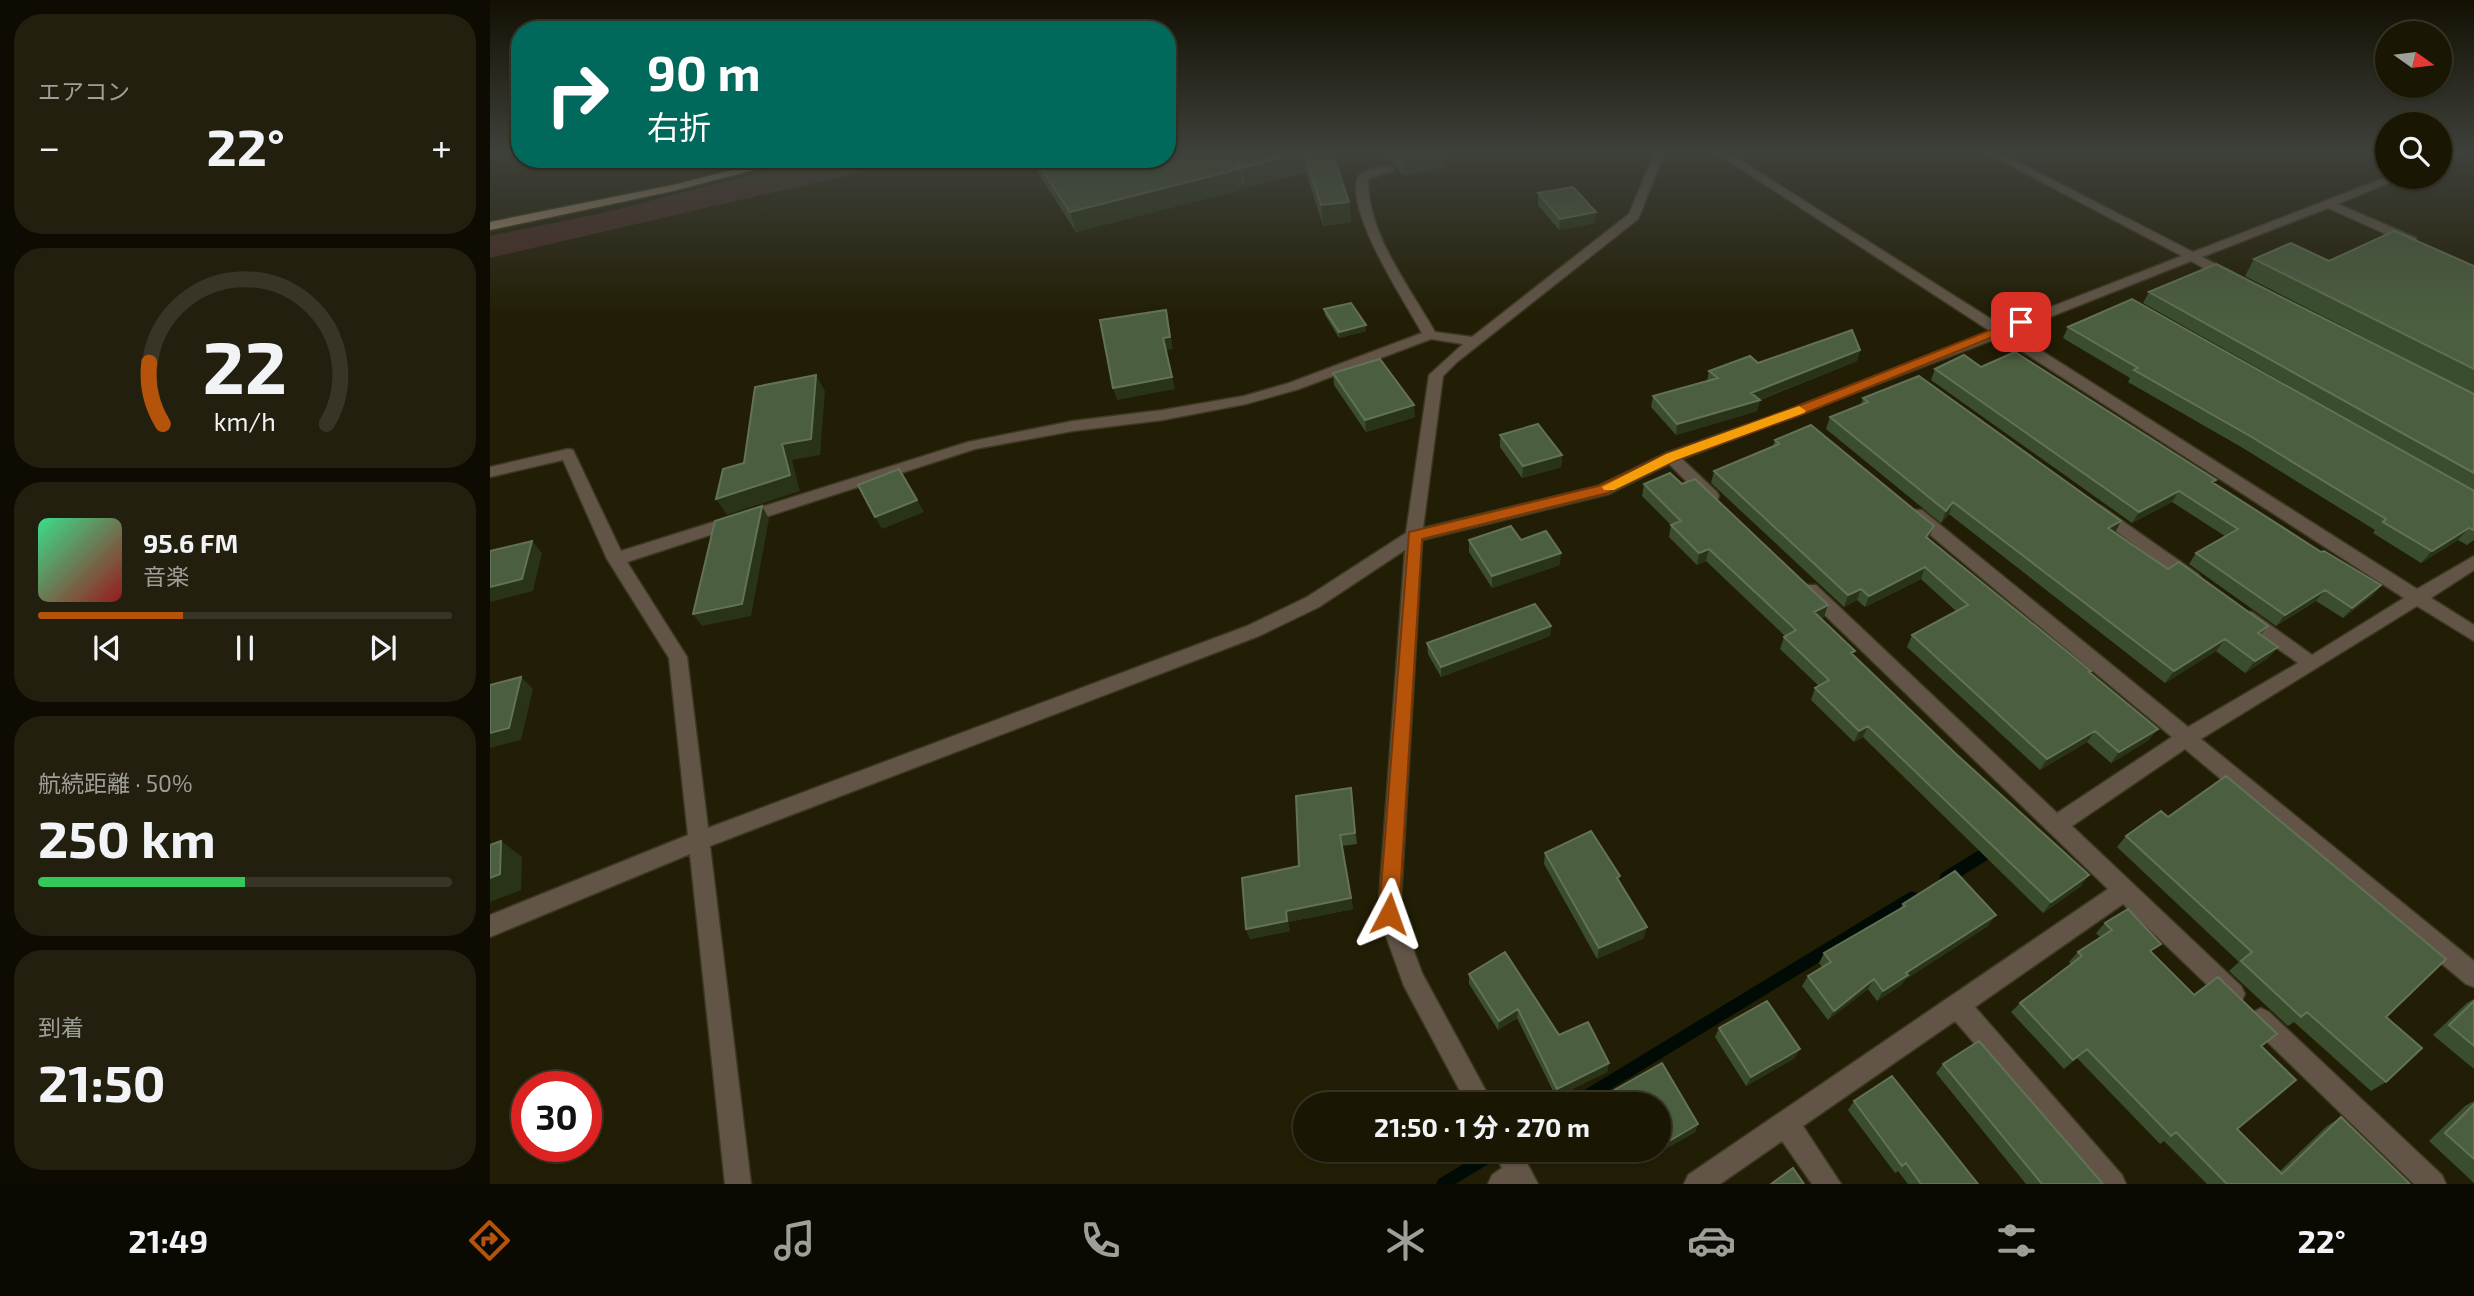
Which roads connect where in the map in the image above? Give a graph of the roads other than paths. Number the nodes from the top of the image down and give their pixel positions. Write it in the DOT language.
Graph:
graph roads {
  1 [pos="580,207"];
  2 [pos="1363,207"];
  3 [pos="1638,207"];
  4 [pos="1807,207"];
  5 [pos="2097,207"];
  6 [pos="2321,207"];
  7 [pos="2336,207"];
  8 [pos="490,226"];
  9 [pos="2426,247"];
  10 [pos="2193,257"];
  11 [pos="2241,282"];
  12 [pos="2105,290"];
  13 [pos="2129,303"];
  14 [pos="1999,330"];
  15 [pos="1430,335"];
  16 [pos="1474,341"];
  17 [pos="1903,369"];
  18 [pos="1925,385"];
  19 [pos="1793,413"];
  20 [pos="1814,430"];
  21 [pos="1671,457"];
  22 [pos="490,472"];
  23 [pos="1899,501"];
  24 [pos="2091,505"];
  25 [pos="1730,514"];
  26 [pos="1414,536"];
  27 [pos="616,559"];
  28 [pos="2474,562"];
  29 [pos="1799,580"];
  30 [pos="2201,584"];
  31 [pos="2417,598"];
  32 [pos="2234,608"];
  33 [pos="2474,634"];
  34 [pos="2312,664"];
  35 [pos="2186,738"];
  36 [pos="2056,825"];
  37 [pos="700,840"];
  38 [pos="2125,890"];
  39 [pos="490,926"];
  40 [pos="2474,976"];
  41 [pos="1958,1006"];
  42 [pos="1474,1092"];
  43 [pos="1784,1122"];
  44 [pos="1510,1162"];
  45 [pos="1515,1180"];
  46 [pos="738,1184"];
  47 [pos="1697,1184"];
  48 [pos="1828,1184"];
  49 [pos="2113,1184"];
  50 [pos="2433,1184"];
  1 -- 8 [label="main road"];
  2 -- 15 [label="street"];
  3 -- 16 [label="street"];
  4 -- 14 [label="street"];
  5 -- 10 [label="street"];
  6 -- 10 [label="street"];
  7 -- 9 [label="street"];
  10 -- 11 [label="street"];
  10 -- 12 [label="street"];
  12 -- 13 [label="street"];
  12 -- 14 [label="street"];
  14 -- 17 [label="street"];
  14 -- 31 [label="street"];
  15 -- 16 [label="street"];
  15 -- 27 [label="street"];
  16 -- 26 [label="street"];
  17 -- 18 [label="street"];
  17 -- 19 [label="street"];
  19 -- 20 [label="street"];
  19 -- 21 [label="street"];
  21 -- 25 [label="street"];
  21 -- 26 [label="street"];
  22 -- 27 [label="street"];
  23 -- 35 [label="street"];
  24 -- 30 [label="street"];
  26 -- 37 [label="street"];
  26 -- 42 [label="street"];
  27 -- 37 [label="street"];
  28 -- 31 [label="street"];
  29 -- 36 [label="street"];
  31 -- 33 [label="street"];
  31 -- 34 [label="street"];
  32 -- 34 [label="street"];
  34 -- 35 [label="street"];
  35 -- 36 [label="street"];
  35 -- 40 [label="street"];
  36 -- 38 [label="street"];
  37 -- 39 [label="street"];
  37 -- 46 [label="street"];
  38 -- 41 [label="street"];
  38 -- 50 [label="street"];
  41 -- 43 [label="street"];
  41 -- 49 [label="street"];
  43 -- 47 [label="street"];
  43 -- 48 [label="street"];
  44 -- 45 [label="street"];
}
